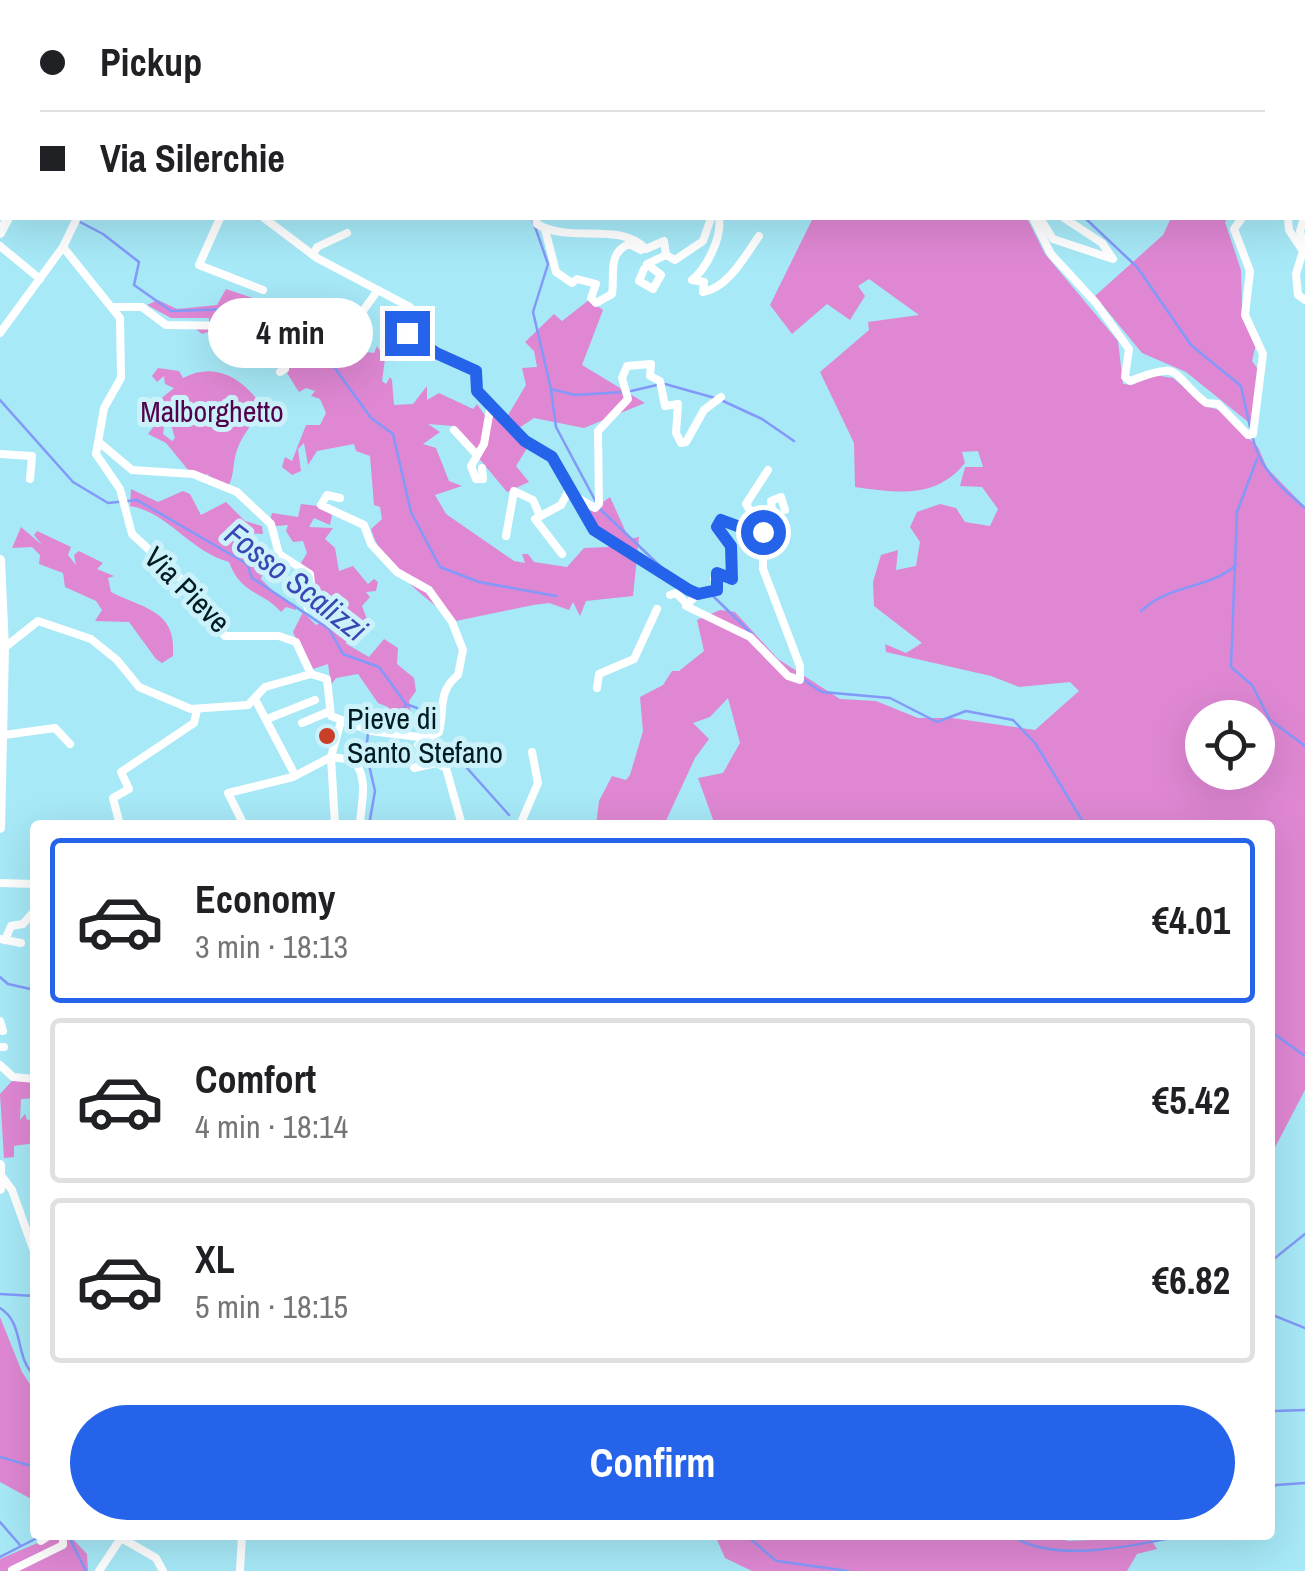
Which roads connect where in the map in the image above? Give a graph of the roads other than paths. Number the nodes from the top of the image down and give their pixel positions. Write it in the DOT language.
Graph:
graph roads {
  1 [pos="76,220"];
  2 [pos="219,220"];
  3 [pos="267,220"];
  4 [pos="538,220"];
  5 [pos="710,220"];
  6 [pos="719,220"];
  7 [pos="1038,220"];
  8 [pos="1039,220"];
  9 [pos="1067,220"];
  10 [pos="1241,220"];
  11 [pos="1288,220"];
  12 [pos="1303,220"];
  13 [pos="546,229"];
  14 [pos="347,233"];
  15 [pos="758,236"];
  16 [pos="0,246"];
  17 [pos="63,247"];
  18 [pos="648,249"];
  19 [pos="1303,251"];
  20 [pos="313,255"];
  21 [pos="666,255"];
  22 [pos="644,269"];
  23 [pos="40,278"];
  24 [pos="263,290"];
  25 [pos="378,290"];
  26 [pos="1305,300"];
  27 [pos="114,307"];
  28 [pos="0,333"];
  29 [pos="360,336"];
  30 [pos="280,372"];
  31 [pos="721,397"];
  32 [pos="491,404"];
  33 [pos="454,430"];
  34 [pos="100,443"];
  35 [pos="0,454"];
  36 [pos="477,455"];
  37 [pos="482,468"];
  38 [pos="768,470"];
  39 [pos="30,479"];
  40 [pos="570,492"];
  41 [pos="340,498"];
  42 [pos="792,498"];
  43 [pos="540,516"];
  44 [pos="755,519"];
  45 [pos="506,536"];
  46 [pos="764,536"];
  47 [pos="562,554"];
  48 [pos="0,560"];
  49 [pos="698,594"];
  50 [pos="670,595"];
  51 [pos="684,602"];
  52 [pos="308,608"];
  53 [pos="657,609"];
  54 [pos="2,630"];
  55 [pos="4,648"];
  56 [pos="311,674"];
  57 [pos="597,688"];
  58 [pos="255,699"];
  59 [pos="315,700"];
  60 [pos="197,710"];
  61 [pos="328,712"];
  62 [pos="268,720"];
  63 [pos="341,720"];
  64 [pos="302,723"];
  65 [pos="4,734"];
  66 [pos="427,738"];
  67 [pos="70,744"];
  68 [pos="532,752"];
  69 [pos="332,757"];
  70 [pos="296,775"];
  71 [pos="119,820"];
  72 [pos="242,820"];
  73 [pos="335,820"];
  74 [pos="361,820"];
  75 [pos="461,820"];
  76 [pos="522,820"];
  77 [pos="0,828"];
  78 [pos="0,882"];
  79 [pos="30,884"];
  80 [pos="30,915"];
  81 [pos="3,939"];
  82 [pos="22,943"];
  83 [pos="0,1064"];
  84 [pos="30,1079"];
  85 [pos="0,1165"];
  86 [pos="4,1187"];
  87 [pos="30,1243"];
  88 [pos="64,1540"];
  89 [pos="118,1540"];
  90 [pos="127,1540"];
  91 [pos="242,1540"];
  92 [pos="12,1570"];
  93 [pos="99,1571"];
  94 [pos="163,1571"];
  95 [pos="240,1571"];
  1 -- 17 [label="street"];
  2 -- 24 [label="street"];
  3 -- 20 [label="street"];
  4 -- 13 [label="street"];
  5 -- 21 [label="street"];
  6 -- 15 [label="street"];
  7 -- 10 [label="street"];
  8 -- 9 [label="street"];
  11 -- 19 [label="street"];
  12 -- 19 [label="street"];
  13 -- 18 [label="street"];
  13 -- 18 [label="street"];
  14 -- 20 [label="street"];
  16 -- 23 [label="street"];
  17 -- 23 [label="street"];
  17 -- 27 [label="street"];
  18 -- 21 [label="street"];
  19 -- 26 [label="street"];
  20 -- 25 [label="street"];
  21 -- 22 [label="street"];
  23 -- 28 [label="street"];
  25 -- 29 [label="street"];
  25 -- 32 [label="street"];
  27 -- 30 [label="street"];
  27 -- 34 [label="street"];
  31 -- 40 [label="street"];
  32 -- 36 [label="street"];
  32 -- 40 [label="street"];
  33 -- 36 [label="street"];
  34 -- 52 [label="street"];
  34 -- 56 [label="street, Via Pieve"];
  35 -- 39 [label="street"];
  36 -- 37 [label="street"];
  38 -- 44 [label="street"];
  40 -- 43 [label="street"];
  40 -- 49 [label="street"];
  41 -- 66 [label="street"];
  42 -- 44 [label="street"];
  43 -- 45 [label="street"];
  43 -- 47 [label="street"];
  44 -- 46 [label="street"];
  46 -- 49 [label="street"];
  46 -- 51 [label="street"];
  48 -- 54 [label="main road"];
  49 -- 51 [label="street"];
  50 -- 51 [label="street"];
  53 -- 57 [label="street"];
  54 -- 55 [label="main road"];
  55 -- 60 [label="street"];
  55 -- 65 [label="main road"];
  56 -- 58 [label="street"];
  56 -- 61 [label="street, Via Pieve"];
  58 -- 60 [label="street"];
  58 -- 62 [label="street"];
  59 -- 62 [label="street"];
  60 -- 71 [label="street"];
  61 -- 63 [label="street"];
  61 -- 64 [label="street"];
  62 -- 70 [label="street"];
  63 -- 66 [label="street"];
  63 -- 69 [label="street"];
  65 -- 67 [label="street"];
  65 -- 77 [label="main road"];
  66 -- 75 [label="street"];
  68 -- 76 [label="street"];
  69 -- 70 [label="street"];
  69 -- 73 [label="street"];
  69 -- 74 [label="street"];
  70 -- 72 [label="street"];
  78 -- 79 [label="street"];
  80 -- 81 [label="street"];
  81 -- 82 [label="street"];
  83 -- 84 [label="street"];
  85 -- 86 [label="main road"];
  86 -- 87 [label="street"];
  88 -- 92 [label="street"];
  89 -- 93 [label="street"];
  90 -- 94 [label="street"];
  91 -- 95 [label="street"];
}
